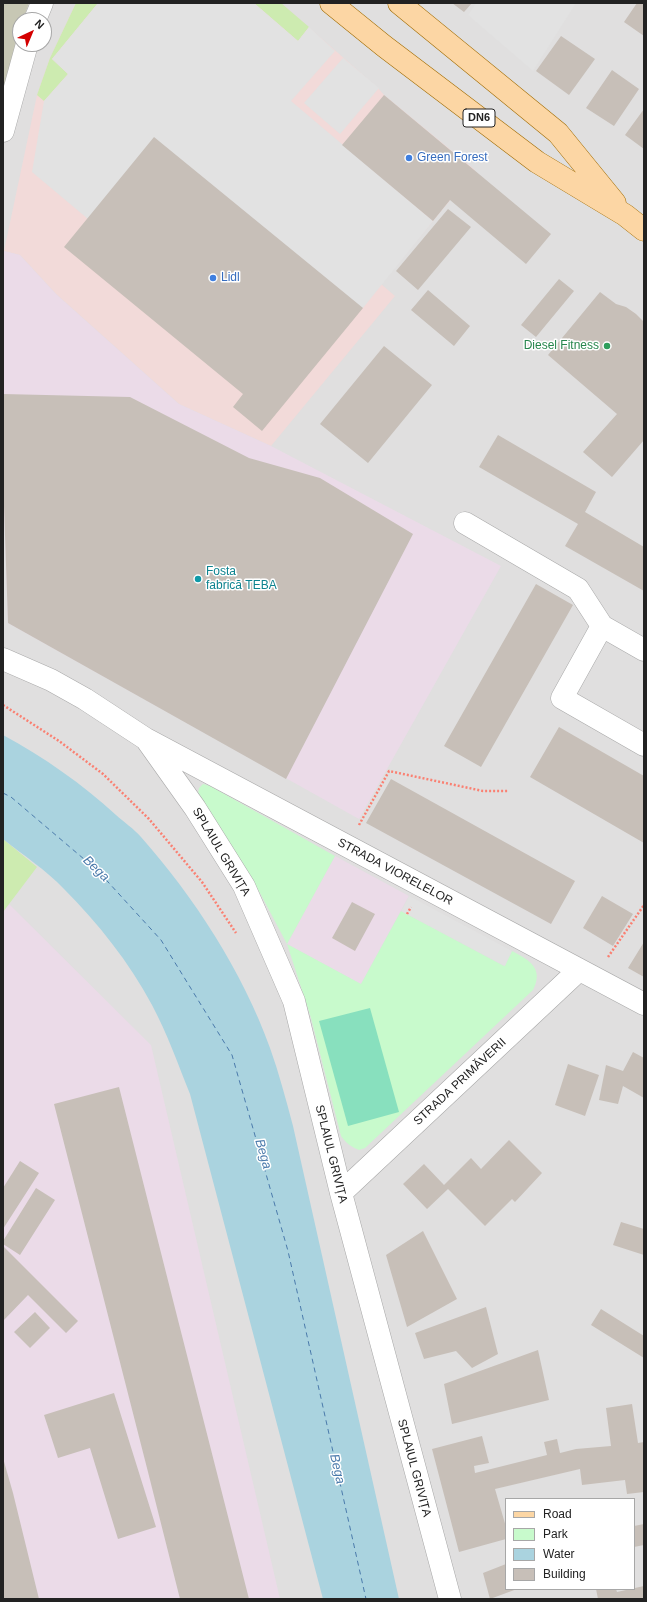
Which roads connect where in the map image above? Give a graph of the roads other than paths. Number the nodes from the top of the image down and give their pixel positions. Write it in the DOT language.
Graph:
graph roads {
  1 [pos="331,3"];
  2 [pos="399,3"];
  3 [pos="25,52"];
  4 [pos="3,131"];
  5 [pos="625,214"];
  6 [pos="644,230"];
  7 [pos="465,523"];
  8 [pos="602,626"];
  9 [pos="644,650"];
  10 [pos="3,659"];
  11 [pos="146,739"];
  12 [pos="644,745"];
  13 [pos="586,974"];
  14 [pos="644,1004"];
  15 [pos="341,1193"];
  16 [pos="450,1599"];
  1 -- 5 [label="main road, DN6"];
  2 -- 5 [label="main road, DN6"];
  3 -- 4 [label="street"];
  5 -- 6 [label="main road, DN6"];
  7 -- 8 [label="street"];
  8 -- 9 [label="street"];
  8 -- 12 [label="street"];
  10 -- 11 [label="street, STRADA VIORELELOR"];
  11 -- 13 [label="street, STRADA VIORELELOR"];
  11 -- 15 [label="street, SPLAIUL GRIVIȚA"];
  13 -- 14 [label="street, STRADA VIORELELOR"];
  13 -- 15 [label="street, STRADA PRIMĂVERII"];
  15 -- 16 [label="street, SPLAIUL GRIVIȚA"];
}
